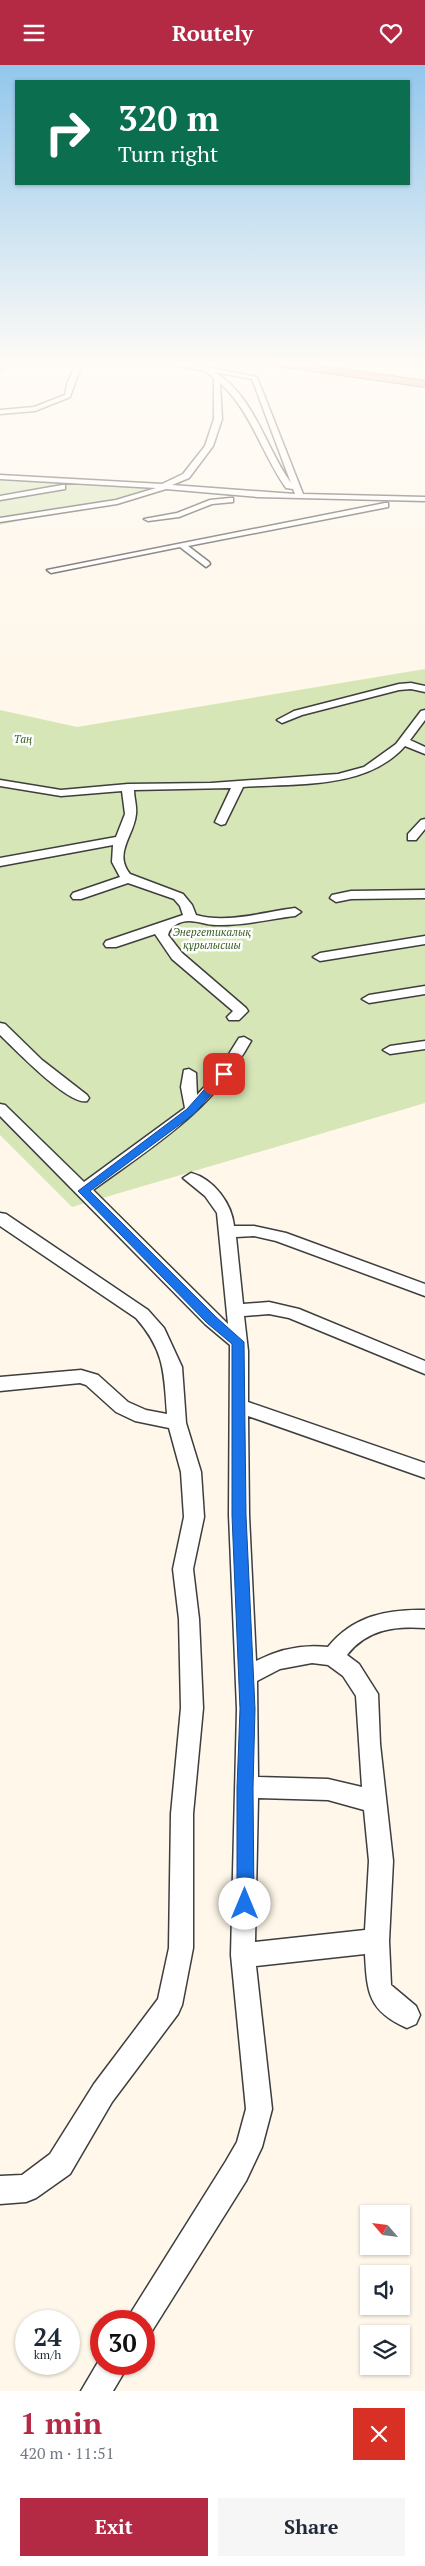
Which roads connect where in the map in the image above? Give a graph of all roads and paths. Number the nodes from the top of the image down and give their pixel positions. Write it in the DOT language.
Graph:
graph roads {
  1 [pos="192,469"];
  2 [pos="276,469"];
  3 [pos="290,469"];
  4 [pos="0,477"];
  5 [pos="92,482"];
  6 [pos="167,486"];
  7 [pos="297,487"];
  8 [pos="258,495"];
  9 [pos="300,497"];
  10 [pos="0,498"];
  11 [pos="425,501"];
  12 [pos="148,519"];
  13 [pos="0,520"];
  14 [pos="182,545"];
  15 [pos="206,564"];
  16 [pos="51,570"];
  17 [pos="425,689"];
  18 [pos="425,713"];
  19 [pos="282,720"];
  20 [pos="405,742"];
  21 [pos="425,751"];
  22 [pos="0,783"];
  23 [pos="238,785"];
  24 [pos="128,787"];
  25 [pos="221,822"];
  26 [pos="425,822"];
  27 [pos="412,837"];
  28 [pos="119,840"];
  29 [pos="0,862"];
  30 [pos="130,878"];
  31 [pos="425,894"];
  32 [pos="77,896"];
  33 [pos="336,898"];
  34 [pos="295,911"];
  35 [pos="190,917"];
  36 [pos="166,926"];
  37 [pos="425,940"];
  38 [pos="111,944"];
  39 [pos="320,957"];
  40 [pos="425,990"];
  41 [pos="369,999"];
  42 [pos="234,1017"];
  43 [pos="0,1027"];
  44 [pos="6,1039"];
  45 [pos="244,1041"];
  46 [pos="425,1045"];
  47 [pos="390,1050"];
  48 [pos="189,1073"];
  49 [pos="82,1098"];
  50 [pos="193,1107"];
  51 [pos="0,1108"];
  52 [pos="191,1178"];
  53 [pos="83,1191"];
  54 [pos="0,1218"];
  55 [pos="227,1232"];
  56 [pos="425,1290"];
  57 [pos="235,1311"];
  58 [pos="238,1342"];
  59 [pos="425,1367"];
  60 [pos="0,1384"];
  61 [pos="238,1407"];
  62 [pos="177,1423"];
  63 [pos="425,1471"];
  64 [pos="425,1619"];
  65 [pos="333,1655"];
  66 [pos="246,1677"];
  67 [pos="245,1788"];
  68 [pos="375,1804"];
  69 [pos="377,1941"];
  70 [pos="243,1955"];
  71 [pos="406,2015"];
  72 [pos="0,2190"];
  73 [pos="149,2310"];
  74 [pos="107,2375"];
  75 [pos="96,2391"];
  1 -- 6 [label="street"];
  2 -- 7 [label="street"];
  3 -- 7 [label="street"];
  4 -- 5 [label="street"];
  5 -- 6 [label="street"];
  5 -- 10 [label="street"];
  6 -- 8 [label="street"];
  6 -- 13 [label="street"];
  7 -- 9 [label="street"];
  8 -- 9 [label="street"];
  8 -- 12 [label="street"];
  9 -- 11 [label="street"];
  11 -- 14 [label="street"];
  14 -- 15 [label="street"];
  14 -- 16 [label="street"];
  17 -- 19 [label="street"];
  18 -- 20 [label="street"];
  20 -- 21 [label="street"];
  20 -- 23 [label="street"];
  22 -- 24 [label="street"];
  23 -- 24 [label="street"];
  23 -- 25 [label="street"];
  24 -- 28 [label="street"];
  26 -- 27 [label="street"];
  28 -- 29 [label="street"];
  28 -- 30 [label="street"];
  30 -- 32 [label="street"];
  30 -- 35 [label="street"];
  31 -- 33 [label="street"];
  34 -- 35 [label="street"];
  35 -- 36 [label="street"];
  36 -- 38 [label="street"];
  36 -- 42 [label="street"];
  37 -- 39 [label="street"];
  40 -- 41 [label="street"];
  43 -- 44 [label="street"];
  44 -- 49 [label="street"];
  45 -- 50 [label="street"];
  46 -- 47 [label="street"];
  48 -- 50 [label="street"];
  50 -- 53 [label="street"];
  51 -- 53 [label="street"];
  52 -- 55 [label="street"];
  53 -- 58 [label="street"];
  54 -- 62 [label="street"];
  55 -- 56 [label="street"];
  55 -- 57 [label="street"];
  57 -- 58 [label="street"];
  57 -- 59 [label="street"];
  58 -- 61 [label="street"];
  60 -- 62 [label="street"];
  61 -- 63 [label="street"];
  61 -- 66 [label="street"];
  62 -- 72 [label="street"];
  64 -- 65 [label="street"];
  65 -- 66 [label="street"];
  65 -- 68 [label="street"];
  66 -- 67 [label="street"];
  67 -- 68 [label="street"];
  67 -- 70 [label="street"];
  68 -- 69 [label="street"];
  69 -- 70 [label="street"];
  69 -- 71 [label="street"];
  70 -- 73 [label="street"];
  74 -- 75 [label="street"];
}
